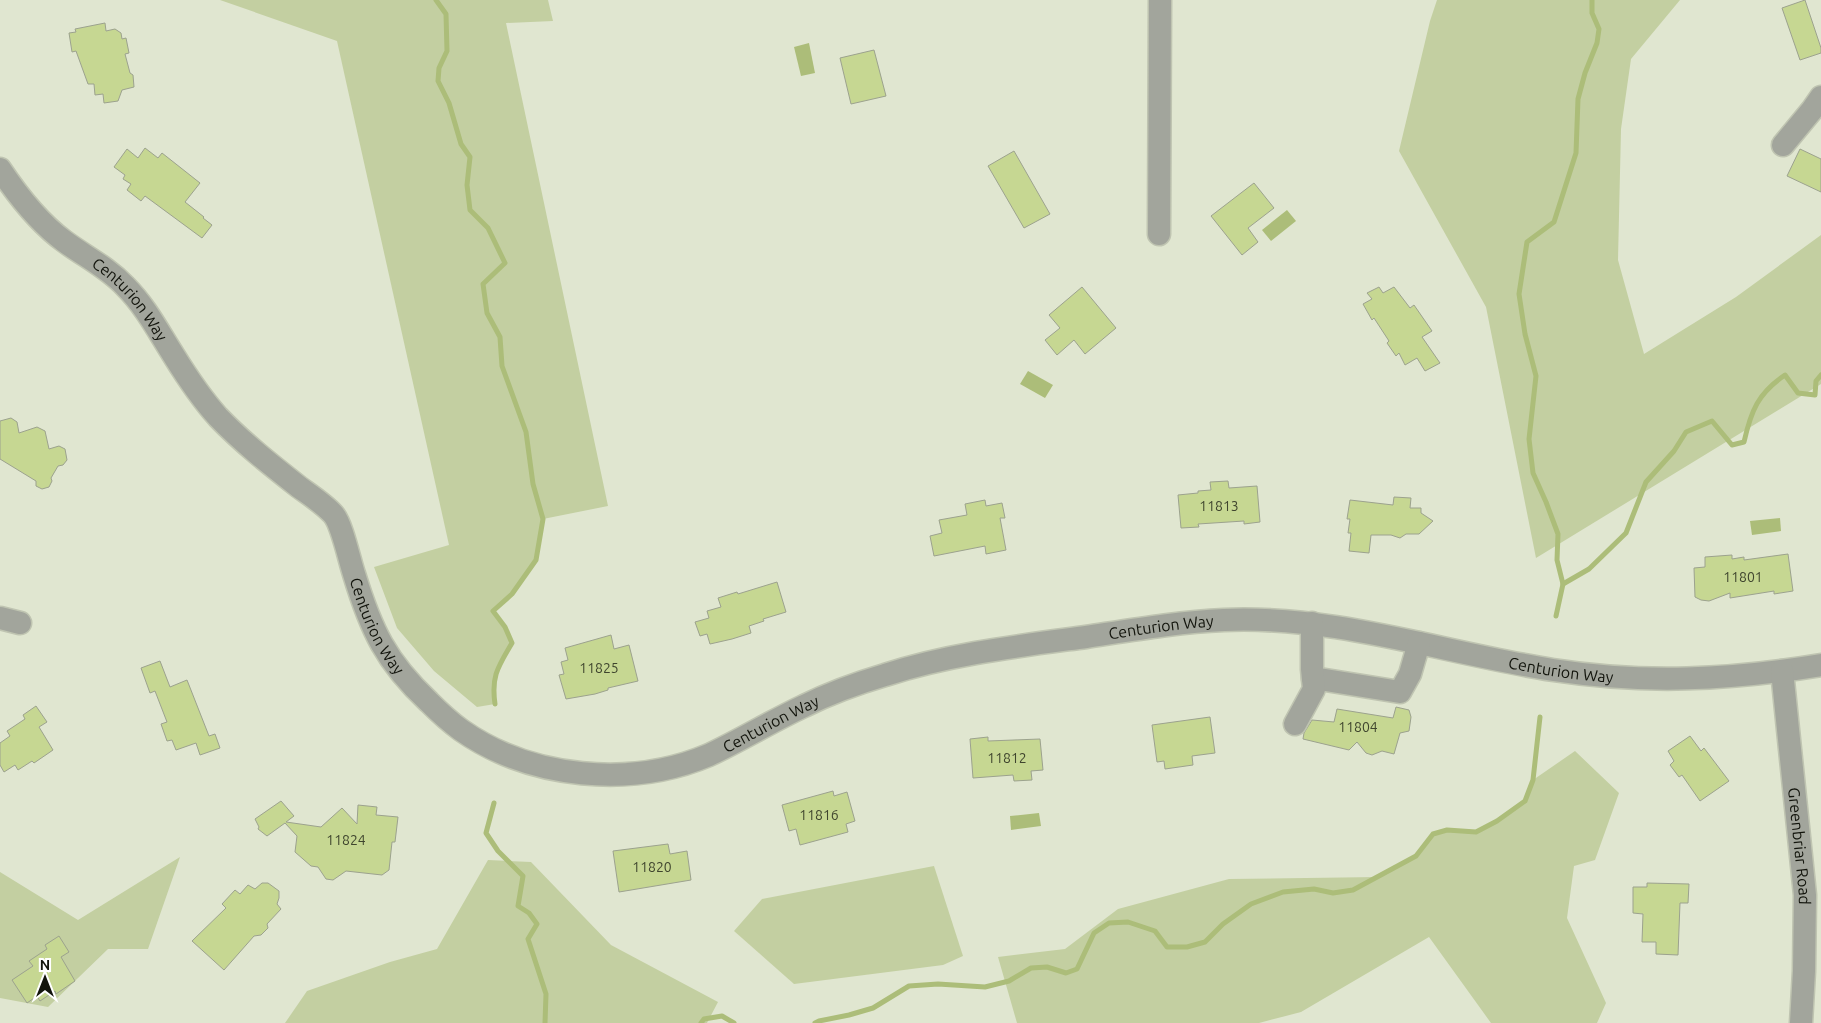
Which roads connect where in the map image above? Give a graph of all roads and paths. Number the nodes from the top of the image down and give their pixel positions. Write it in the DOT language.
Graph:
graph roads {
  1 [pos="1160,0"];
  2 [pos="1821,96"];
  3 [pos="1783,145"];
  4 [pos="0,170"];
  5 [pos="1159,234"];
  6 [pos="1312,623"];
  7 [pos="1419,643"];
  8 [pos="1821,664"];
  9 [pos="1782,671"];
  10 [pos="1313,678"];
  11 [pos="1295,724"];
  12 [pos="1801,1023"];
  1 -- 5 [label="street"];
  2 -- 3 [label="street"];
  4 -- 6 [label="street, Centurion Way"];
  6 -- 7 [label="street, Centurion Way"];
  6 -- 10 [label="street"];
  7 -- 9 [label="street, Centurion Way"];
  7 -- 10 [label="street"];
  8 -- 9 [label="street, Centurion Way"];
  9 -- 12 [label="street, Greenbriar Road"];
  10 -- 11 [label="street"];
}
